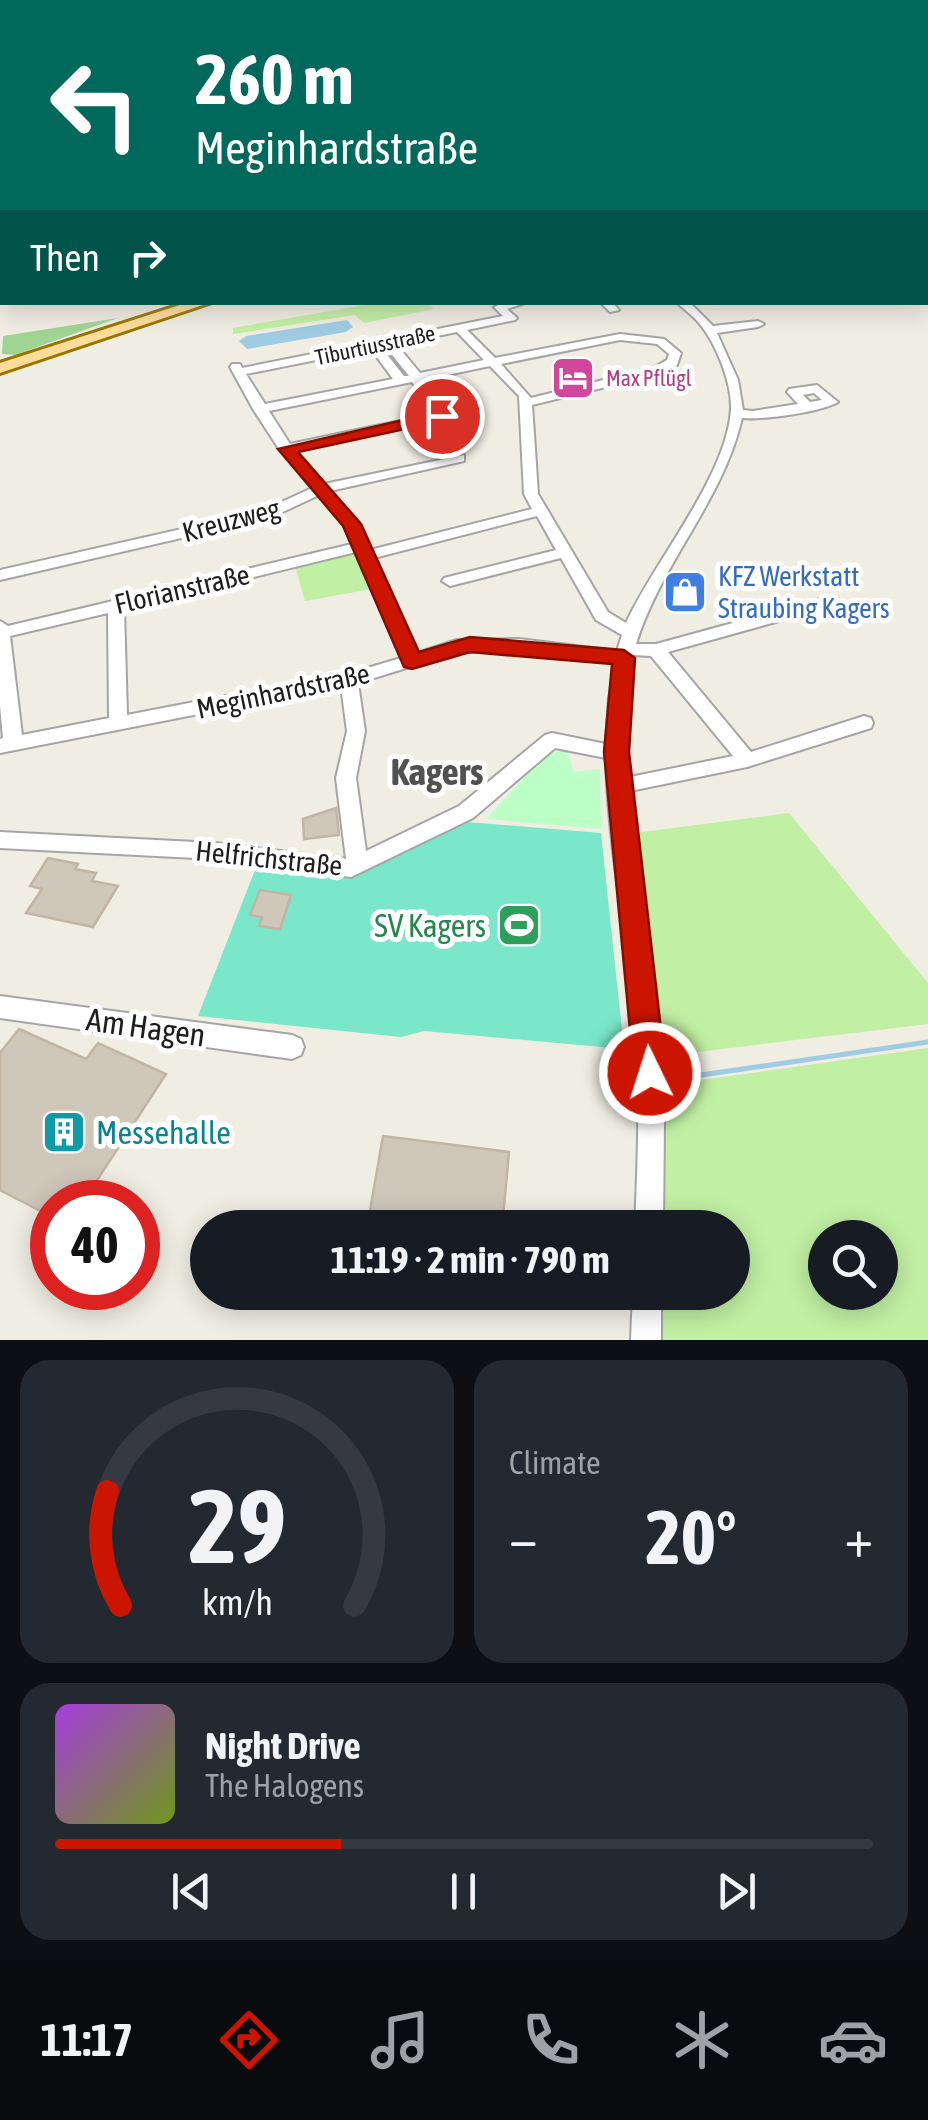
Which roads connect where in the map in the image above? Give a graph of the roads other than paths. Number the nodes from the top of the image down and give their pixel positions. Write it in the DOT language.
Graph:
graph roads {
  1 [pos="196,305"];
  2 [pos="508,305"];
  3 [pos="683,305"];
  4 [pos="758,324"];
  5 [pos="458,328"];
  6 [pos="711,330"];
  7 [pos="381,344"];
  8 [pos="494,362"];
  9 [pos="0,368"];
  10 [pos="411,379"];
  11 [pos="526,403"];
  12 [pos="808,407"];
  13 [pos="259,409"];
  14 [pos="737,413"];
  15 [pos="286,449"];
  16 [pos="458,458"];
  17 [pos="322,488"];
  18 [pos="540,511"];
  19 [pos="366,551"];
  20 [pos="564,553"];
  21 [pos="0,575"];
  22 [pos="450,581"];
  23 [pos="831,601"];
  24 [pos="116,604"];
  25 [pos="0,629"];
  26 [pos="627,647"];
  27 [pos="656,650"];
  28 [pos="412,662"];
  29 [pos="349,679"];
  30 [pos="864,723"];
  31 [pos="118,724"];
  32 [pos="7,743"];
  33 [pos="616,752"];
  34 [pos="748,760"];
  35 [pos="618,782"];
  36 [pos="0,840"];
  37 [pos="357,866"];
  38 [pos="0,1007"];
  39 [pos="292,1047"];
  40 [pos="649,1210"];
  41 [pos="647,1310"];
  42 [pos="646,1340"];
  1 -- 9 [label="main road"];
  2 -- 5 [label="street, Tiburtiusstraße"];
  3 -- 6 [label="street"];
  4 -- 6 [label="street"];
  5 -- 7 [label="street, Tiburtiusstraße"];
  5 -- 8 [label="street"];
  6 -- 14 [label="street"];
  7 -- 10 [label="street"];
  7 -- 13 [label="street, Tiburtiusstraße"];
  8 -- 10 [label="street"];
  8 -- 11 [label="street"];
  8 -- 11 [label="street"];
  10 -- 13 [label="street"];
  10 -- 15 [label="street"];
  11 -- 18 [label="street"];
  12 -- 14 [label="street"];
  13 -- 15 [label="street"];
  14 -- 26 [label="street"];
  15 -- 17 [label="street"];
  16 -- 17 [label="street, Kreuzweg"];
  17 -- 19 [label="street"];
  17 -- 21 [label="street, Kreuzweg"];
  18 -- 19 [label="street, Florianstraße"];
  18 -- 20 [label="street"];
  19 -- 24 [label="street, Florianstraße"];
  19 -- 28 [label="street"];
  20 -- 22 [label="street"];
  20 -- 26 [label="street"];
  23 -- 27 [label="street, Meginhardstraße"];
  24 -- 25 [label="street, Florianstraße"];
  24 -- 31 [label="street"];
  25 -- 32 [label="street"];
  26 -- 27 [label="street, Meginhardstraße"];
  26 -- 28 [label="street, Meginhardstraße"];
  26 -- 33 [label="street"];
  27 -- 34 [label="street"];
  28 -- 29 [label="street, Meginhardstraße"];
  29 -- 31 [label="street, Meginhardstraße"];
  29 -- 37 [label="street"];
  30 -- 34 [label="street"];
  31 -- 32 [label="street, Meginhardstraße"];
  33 -- 35 [label="street"];
  33 -- 37 [label="street, Helfrichstraße"];
  34 -- 35 [label="street"];
  35 -- 40 [label="street"];
  36 -- 37 [label="street, Helfrichstraße"];
  38 -- 39 [label="street, Am Hagen"];
  41 -- 42 [label="street"];
}
